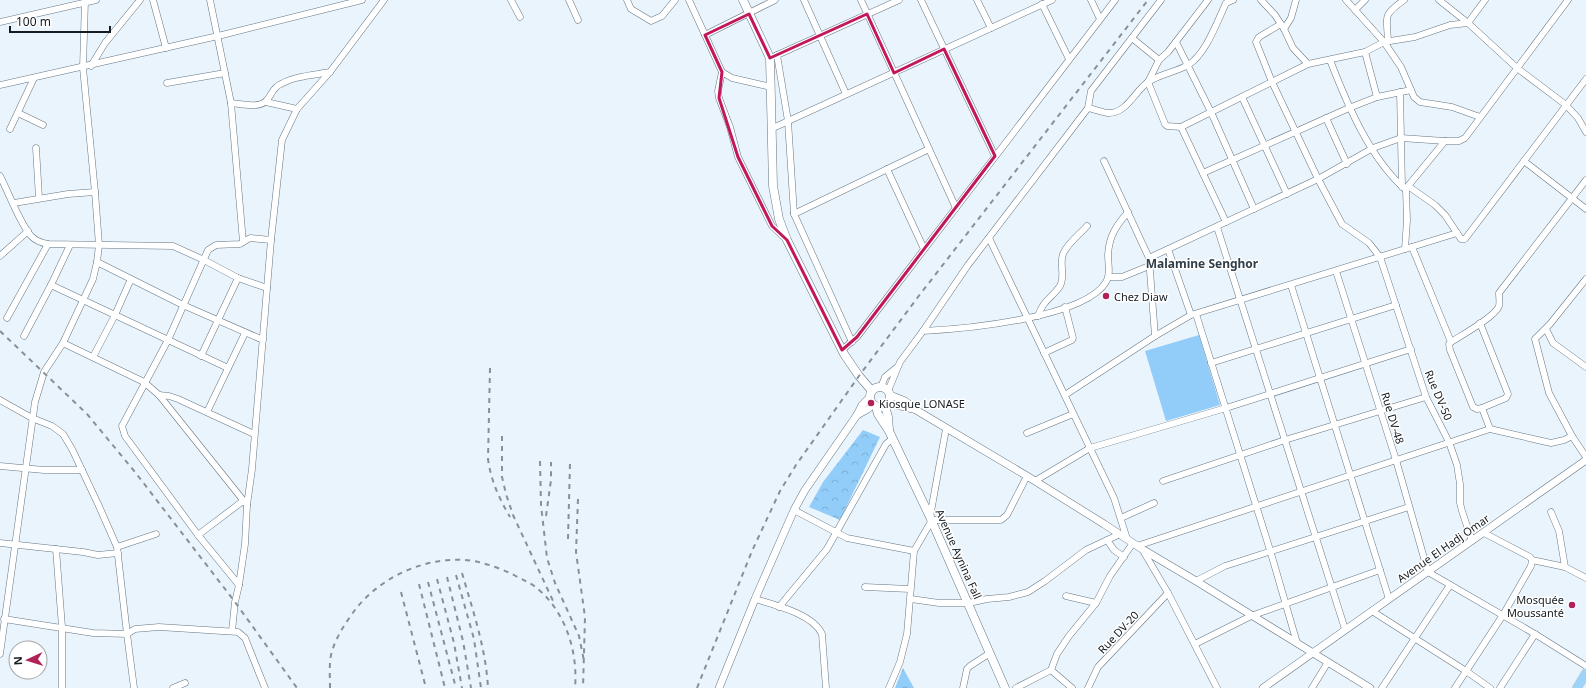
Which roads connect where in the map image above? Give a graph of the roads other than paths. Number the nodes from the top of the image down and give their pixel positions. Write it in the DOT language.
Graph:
graph roads {
  1 [pos="96,0"];
  2 [pos="140,0"];
  3 [pos="153,0"];
  4 [pos="210,0"];
  5 [pos="362,0"];
  6 [pos="384,0"];
  7 [pos="511,0"];
  8 [pos="569,0"];
  9 [pos="627,0"];
  10 [pos="676,0"];
  11 [pos="689,0"];
  12 [pos="742,0"];
  13 [pos="775,0"];
  14 [pos="804,0"];
  15 [pos="861,0"];
  16 [pos="899,0"];
  17 [pos="921,0"];
  18 [pos="977,0"];
  19 [pos="1052,0"];
  20 [pos="1091,0"];
  21 [pos="1115,0"];
  22 [pos="1161,0"];
  23 [pos="1208,0"];
  24 [pos="1233,0"];
  25 [pos="1261,0"];
  26 [pos="1296,0"];
  27 [pos="1346,0"];
  28 [pos="1366,0"];
  29 [pos="1404,0"];
  30 [pos="1439,0"];
  31 [pos="1485,0"];
  32 [pos="1568,0"];
  33 [pos="85,1"];
  34 [pos="1224,2"];
  35 [pos="1042,4"];
  36 [pos="1355,10"];
  37 [pos="749,14"];
  38 [pos="867,14"];
  39 [pos="520,17"];
  40 [pos="1100,19"];
  41 [pos="578,20"];
  42 [pos="0,22"];
  43 [pos="1468,23"];
  44 [pos="1282,27"];
  45 [pos="990,28"];
  46 [pos="705,35"];
  47 [pos="218,36"];
  48 [pos="820,36"];
  49 [pos="1132,38"];
  50 [pos="1176,42"];
  51 [pos="1386,42"];
  52 [pos="166,48"];
  53 [pos="944,49"];
  54 [pos="1365,52"];
  55 [pos="773,57"];
  56 [pos="1069,59"];
  57 [pos="1159,60"];
  58 [pos="1330,60"];
  59 [pos="1308,64"];
  60 [pos="1188,65"];
  61 [pos="91,66"];
  62 [pos="83,68"];
  63 [pos="1517,68"];
  64 [pos="330,72"];
  65 [pos="722,72"];
  66 [pos="894,72"];
  67 [pos="225,73"];
  68 [pos="34,78"];
  69 [pos="1586,79"];
  70 [pos="1148,82"];
  71 [pos="1272,82"];
  72 [pos="167,83"];
  73 [pos="0,85"];
  74 [pos="771,87"];
  75 [pos="1411,90"];
  76 [pos="1400,92"];
  77 [pos="846,94"];
  78 [pos="1242,97"];
  79 [pos="1377,97"];
  80 [pos="231,102"];
  81 [pos="266,102"];
  82 [pos="1566,105"];
  83 [pos="1088,108"];
  84 [pos="1349,108"];
  85 [pos="297,109"];
  86 [pos="1211,112"];
  87 [pos="18,113"];
  88 [pos="1480,117"];
  89 [pos="1326,118"];
  90 [pos="788,121"];
  91 [pos="42,125"];
  92 [pos="1181,127"];
  93 [pos="773,128"];
  94 [pos="10,129"];
  95 [pos="1296,132"];
  96 [pos="1586,132"];
  97 [pos="1401,138"];
  98 [pos="1445,140"];
  99 [pos="1265,145"];
  100 [pos="36,148"];
  101 [pos="1373,148"];
  102 [pos="929,149"];
  103 [pos="995,156"];
  104 [pos="1232,160"];
  105 [pos="1104,161"];
  106 [pos="1524,161"];
  107 [pos="1348,164"];
  108 [pos="887,169"];
  109 [pos="1203,173"];
  110 [pos="0,176"];
  111 [pos="1318,179"];
  112 [pos="1586,180"];
  113 [pos="1405,188"];
  114 [pos="95,192"];
  115 [pos="1287,194"];
  116 [pos="39,198"];
  117 [pos="1572,198"];
  118 [pos="14,203"];
  119 [pos="956,208"];
  120 [pos="1254,209"];
  121 [pos="1586,209"];
  122 [pos="1128,212"];
  123 [pos="794,214"];
  124 [pos="1226,222"];
  125 [pos="1087,226"];
  126 [pos="1217,227"];
  127 [pos="28,231"];
  128 [pos="1457,233"];
  129 [pos="989,238"];
  130 [pos="271,240"];
  131 [pos="787,240"];
  132 [pos="243,242"];
  133 [pos="48,244"];
  134 [pos="70,245"];
  135 [pos="99,245"];
  136 [pos="1412,247"];
  137 [pos="924,249"];
  138 [pos="1168,249"];
  139 [pos="1405,249"];
  140 [pos="0,256"];
  141 [pos="1380,257"];
  142 [pos="1149,258"];
  143 [pos="204,260"];
  144 [pos="97,262"];
  145 [pos="1149,266"];
  146 [pos="1336,270"];
  147 [pos="1109,277"];
  148 [pos="238,278"];
  149 [pos="131,279"];
  150 [pos="1586,279"];
  151 [pos="51,285"];
  152 [pos="1291,285"];
  153 [pos="267,288"];
  154 [pos="84,300"];
  155 [pos="1241,300"];
  156 [pos="183,305"];
  157 [pos="1396,305"];
  158 [pos="1065,307"];
  159 [pos="115,315"];
  160 [pos="1193,315"];
  161 [pos="1038,316"];
  162 [pos="7,318"];
  163 [pos="218,319"];
  164 [pos="1027,319"];
  165 [pos="1352,319"];
  166 [pos="1480,323"];
  167 [pos="1546,329"];
  168 [pos="923,331"];
  169 [pos="245,333"];
  170 [pos="1306,334"];
  171 [pos="24,336"];
  172 [pos="1155,336"];
  173 [pos="168,340"];
  174 [pos="262,340"];
  175 [pos="852,342"];
  176 [pos="1451,342"];
  177 [pos="63,343"];
  178 [pos="1256,349"];
  179 [pos="1411,349"];
  180 [pos="842,350"];
  181 [pos="1044,353"];
  182 [pos="201,356"];
  183 [pos="93,357"];
  184 [pos="1366,363"];
  185 [pos="1212,364"];
  186 [pos="1586,367"];
  187 [pos="228,368"];
  188 [pos="1320,378"];
  189 [pos="144,382"];
  190 [pos="1270,394"];
  191 [pos="159,395"];
  192 [pos="1065,395"];
  193 [pos="886,396"];
  194 [pos="1426,397"];
  195 [pos="0,400"];
  196 [pos="873,400"];
  197 [pos="1226,408"];
  198 [pos="1482,408"];
  199 [pos="207,412"];
  200 [pos="1380,412"];
  201 [pos="1073,414"];
  202 [pos="32,418"];
  203 [pos="1334,424"];
  204 [pos="946,429"];
  205 [pos="1490,429"];
  206 [pos="254,434"];
  207 [pos="1027,434"];
  208 [pos="891,435"];
  209 [pos="1572,436"];
  210 [pos="1285,440"];
  211 [pos="1449,442"];
  212 [pos="1090,448"];
  213 [pos="1240,454"];
  214 [pos="1586,457"];
  215 [pos="1396,460"];
  216 [pos="1586,460"];
  217 [pos="0,466"];
  218 [pos="25,469"];
  219 [pos="82,470"];
  220 [pos="1350,475"];
  221 [pos="1027,476"];
  222 [pos="1035,481"];
  223 [pos="1163,481"];
  224 [pos="1302,492"];
  225 [pos="245,503"];
  226 [pos="1154,503"];
  227 [pos="1256,507"];
  228 [pos="1409,507"];
  229 [pos="794,510"];
  230 [pos="1551,512"];
  231 [pos="931,518"];
  232 [pos="1121,518"];
  233 [pos="1365,522"];
  234 [pos="836,532"];
  235 [pos="1484,533"];
  236 [pos="156,534"];
  237 [pos="1120,534"];
  238 [pos="198,535"];
  239 [pos="1316,537"];
  240 [pos="1107,540"];
  241 [pos="1472,541"];
  242 [pos="0,543"];
  243 [pos="1135,544"];
  244 [pos="15,545"];
  245 [pos="56,549"];
  246 [pos="117,550"];
  247 [pos="1270,550"];
  248 [pos="914,551"];
  249 [pos="1124,557"];
  250 [pos="1532,560"];
  251 [pos="1565,567"];
  252 [pos="1380,570"];
  253 [pos="1428,572"];
  254 [pos="1586,578"];
  255 [pos="1196,581"];
  256 [pos="239,585"];
  257 [pos="1450,585"];
  258 [pos="866,587"];
  259 [pos="1332,587"];
  260 [pos="910,589"];
  261 [pos="1168,593"];
  262 [pos="1066,596"];
  263 [pos="0,597"];
  264 [pos="7,598"];
  265 [pos="755,599"];
  266 [pos="911,599"];
  267 [pos="1389,599"];
  268 [pos="1285,602"];
  269 [pos="969,603"];
  270 [pos="1096,603"];
  271 [pos="779,607"];
  272 [pos="1372,611"];
  273 [pos="1503,615"];
  274 [pos="1251,616"];
  275 [pos="4,618"];
  276 [pos="62,627"];
  277 [pos="1345,630"];
  278 [pos="232,631"];
  279 [pos="127,634"];
  280 [pos="1535,634"];
  281 [pos="1414,638"];
  282 [pos="1297,643"];
  283 [pos="1195,644"];
  284 [pos="1313,652"];
  285 [pos="990,653"];
  286 [pos="0,654"];
  287 [pos="1328,662"];
  288 [pos="1586,666"];
  289 [pos="1051,670"];
  290 [pos="1466,671"];
  291 [pos="1586,673"];
  292 [pos="185,683"];
  293 [pos="62,688"];
  294 [pos="134,688"];
  295 [pos="173,688"];
  296 [pos="265,688"];
  297 [pos="719,688"];
  298 [pos="826,688"];
  299 [pos="889,688"];
  300 [pos="963,688"];
  301 [pos="1005,688"];
  302 [pos="1016,688"];
  303 [pos="1072,688"];
  304 [pos="1088,688"];
  305 [pos="1217,688"];
  306 [pos="1263,688"];
  307 [pos="1312,688"];
  308 [pos="1370,688"];
  309 [pos="1382,688"];
  310 [pos="1455,688"];
  311 [pos="1490,688"];
  312 [pos="1500,688"];
  313 [pos="1577,688"];
  1 -- 33 [label="street"];
  2 -- 61 [label="street"];
  3 -- 52 [label="street"];
  4 -- 47 [label="street"];
  5 -- 47 [label="street"];
  6 -- 64 [label="street"];
  7 -- 39 [label="street"];
  8 -- 41 [label="street"];
  9 -- 10 [label="street"];
  11 -- 46 [label="street"];
  12 -- 37 [label="main road"];
  13 -- 37 [label="street"];
  14 -- 48 [label="street"];
  15 -- 38 [label="street"];
  16 -- 38 [label="street"];
  17 -- 53 [label="street"];
  18 -- 45 [label="street"];
  19 -- 35 [label="street"];
  20 -- 40 [label="street"];
  21 -- 40 [label="street"];
  22 -- 49 [label="street"];
  23 -- 50 [label="street"];
  24 -- 34 [label="street"];
  25 -- 44 [label="street"];
  26 -- 44 [label="street"];
  27 -- 36 [label="street"];
  28 -- 36 [label="street"];
  29 -- 51 [label="street"];
  30 -- 43 [label="street"];
  31 -- 43 [label="street"];
  32 -- 63 [label="street"];
  33 -- 42 [label="street"];
  33 -- 62 [label="street"];
  34 -- 60 [label="street"];
  35 -- 45 [label="street"];
  35 -- 56 [label="street"];
  36 -- 51 [label="street"];
  37 -- 46 [label="street"];
  37 -- 55 [label="main road"];
  38 -- 48 [label="street"];
  38 -- 66 [label="street"];
  40 -- 56 [label="street"];
  43 -- 51 [label="street"];
  43 -- 63 [label="street"];
  44 -- 59 [label="street"];
  44 -- 71 [label="street"];
  45 -- 53 [label="street"];
  46 -- 65 [label="street"];
  47 -- 52 [label="street"];
  47 -- 67 [label="street"];
  48 -- 55 [label="street"];
  48 -- 77 [label="street"];
  49 -- 57 [label="street"];
  49 -- 83 [label="street"];
  50 -- 57 [label="street"];
  50 -- 60 [label="street"];
  51 -- 54 [label="street"];
  51 -- 75 [label="street"];
  52 -- 61 [label="street"];
  53 -- 66 [label="street"];
  53 -- 103 [label="street"];
  54 -- 58 [label="street"];
  54 -- 79 [label="street"];
  55 -- 74 [label="main road"];
  55 -- 90 [label="street"];
  56 -- 103 [label="street"];
  57 -- 70 [label="street"];
  58 -- 59 [label="street"];
  58 -- 84 [label="street"];
  59 -- 71 [label="street"];
  60 -- 70 [label="street"];
  60 -- 86 [label="street"];
  61 -- 62 [label="street"];
  62 -- 68 [label="street"];
  62 -- 114 [label="street"];
  63 -- 82 [label="street"];
  63 -- 88 [label="street"];
  64 -- 81 [label="street"];
  64 -- 85 [label="street"];
  65 -- 74 [label="street"];
  65 -- 131 [label="street"];
  66 -- 77 [label="street"];
  66 -- 102 [label="street"];
  67 -- 72 [label="street"];
  67 -- 80 [label="street"];
  68 -- 73 [label="street"];
  68 -- 87 [label="street"];
  69 -- 82 [label="street"];
  70 -- 83 [label="street"];
  70 -- 92 [label="street"];
  71 -- 78 [label="street"];
  71 -- 95 [label="street"];
  74 -- 93 [label="main road"];
  75 -- 76 [label="street"];
  75 -- 88 [label="street"];
  76 -- 79 [label="street"];
  76 -- 97 [label="street"];
  77 -- 90 [label="street"];
  78 -- 86 [label="street"];
  78 -- 99 [label="street"];
  79 -- 84 [label="street"];
  80 -- 81 [label="street"];
  80 -- 132 [label="street"];
  81 -- 85 [label="street"];
  82 -- 96 [label="street"];
  82 -- 106 [label="street"];
  83 -- 129 [label="street"];
  84 -- 89 [label="street"];
  84 -- 101 [label="street"];
  85 -- 130 [label="street"];
  86 -- 92 [label="street"];
  86 -- 104 [label="street"];
  87 -- 91 [label="street"];
  87 -- 94 [label="street"];
  88 -- 98 [label="street"];
  89 -- 95 [label="street"];
  89 -- 107 [label="street"];
  90 -- 93 [label="street"];
  90 -- 123 [label="street"];
  92 -- 109 [label="street"];
  93 -- 131 [label="main road"];
  95 -- 99 [label="street"];
  95 -- 111 [label="street"];
  97 -- 98 [label="street"];
  97 -- 101 [label="street"];
  97 -- 113 [label="street"];
  98 -- 113 [label="street"];
  99 -- 104 [label="street"];
  99 -- 115 [label="street"];
  100 -- 116 [label="street"];
  101 -- 107 [label="street"];
  101 -- 113 [label="street"];
  102 -- 108 [label="street"];
  102 -- 119 [label="street"];
  103 -- 119 [label="street"];
  104 -- 109 [label="street"];
  104 -- 120 [label="street"];
  105 -- 122 [label="street"];
  106 -- 117 [label="street"];
  106 -- 128 [label="street"];
  107 -- 111 [label="street"];
  108 -- 123 [label="street"];
  108 -- 137 [label="street"];
  109 -- 124 [label="street"];
  110 -- 118 [label="street"];
  111 -- 115 [label="street"];
  111 -- 141 [label="street"];
  112 -- 117 [label="street"];
  113 -- 128 [label="street"];
  113 -- 139 [label="street"];
  114 -- 116 [label="street"];
  114 -- 135 [label="street"];
  115 -- 120 [label="street"];
  116 -- 118 [label="street"];
  117 -- 121 [label="street"];
  117 -- 166 [label="street"];
  118 -- 127 [label="street"];
  119 -- 137 [label="street"];
  120 -- 124 [label="street"];
  122 -- 142 [label="street"];
  122 -- 147 [label="street"];
  123 -- 175 [label="street"];
  124 -- 126 [label="street"];
  125 -- 161 [label="street"];
  126 -- 138 [label="street"];
  126 -- 155 [label="street"];
  127 -- 133 [label="street"];
  127 -- 140 [label="street"];
  128 -- 136 [label="street"];
  129 -- 164 [label="street"];
  129 -- 168 [label="street"];
  130 -- 132 [label="street"];
  130 -- 153 [label="street"];
  131 -- 180 [label="main road"];
  132 -- 143 [label="street"];
  133 -- 134 [label="street"];
  133 -- 162 [label="street"];
  134 -- 135 [label="street"];
  134 -- 151 [label="street"];
  135 -- 143 [label="street"];
  135 -- 144 [label="street"];
  136 -- 139 [label="street"];
  136 -- 176 [label="street"];
  137 -- 175 [label="street"];
  138 -- 142 [label="street"];
  138 -- 160 [label="street"];
  139 -- 141 [label="street"];
  141 -- 146 [label="street"];
  141 -- 157 [label="street, Rue DV-50"];
  142 -- 145 [label="street"];
  143 -- 148 [label="street"];
  143 -- 156 [label="street"];
  144 -- 149 [label="street"];
  144 -- 154 [label="street"];
  145 -- 147 [label="street"];
  145 -- 172 [label="street"];
  146 -- 152 [label="street"];
  146 -- 165 [label="street, Rue DV-48"];
  147 -- 158 [label="street"];
  148 -- 153 [label="street"];
  148 -- 163 [label="street"];
  149 -- 156 [label="street"];
  149 -- 159 [label="street"];
  150 -- 167 [label="street"];
  151 -- 154 [label="street"];
  151 -- 171 [label="street"];
  152 -- 155 [label="street"];
  152 -- 170 [label="street"];
  153 -- 174 [label="street"];
  154 -- 159 [label="street"];
  154 -- 177 [label="street"];
  155 -- 160 [label="street"];
  155 -- 178 [label="street"];
  156 -- 163 [label="street"];
  156 -- 173 [label="street"];
  157 -- 165 [label="street"];
  157 -- 179 [label="street, Rue DV-50"];
  158 -- 161 [label="street"];
  158 -- 181 [label="street"];
  159 -- 173 [label="street"];
  159 -- 183 [label="street"];
  160 -- 172 [label="street"];
  160 -- 185 [label="street"];
  161 -- 164 [label="street"];
  163 -- 169 [label="street"];
  163 -- 182 [label="street"];
  164 -- 168 [label="street"];
  164 -- 181 [label="street"];
  165 -- 170 [label="street"];
  165 -- 184 [label="street, Rue DV-48"];
  166 -- 176 [label="street"];
  166 -- 198 [label="street"];
  167 -- 186 [label="street"];
  167 -- 209 [label="street"];
  168 -- 193 [label="street"];
  169 -- 174 [label="street"];
  169 -- 187 [label="street"];
  170 -- 178 [label="street"];
  170 -- 188 [label="street"];
  172 -- 192 [label="street"];
  173 -- 182 [label="street"];
  173 -- 189 [label="street"];
  174 -- 206 [label="street"];
  175 -- 180 [label="street"];
  176 -- 198 [label="street"];
  177 -- 183 [label="street"];
  177 -- 202 [label="street"];
  178 -- 185 [label="street"];
  178 -- 190 [label="street"];
  179 -- 184 [label="street"];
  179 -- 194 [label="street, Rue DV-50"];
  180 -- 196 [label="main road"];
  181 -- 192 [label="street"];
  182 -- 187 [label="street"];
  183 -- 189 [label="street"];
  184 -- 188 [label="street"];
  184 -- 200 [label="street, Rue DV-48"];
  185 -- 197 [label="street"];
  187 -- 199 [label="street"];
  188 -- 190 [label="street"];
  188 -- 203 [label="street"];
  189 -- 191 [label="street"];
  189 -- 238 [label="street"];
  190 -- 197 [label="street"];
  190 -- 210 [label="street"];
  191 -- 199 [label="street"];
  191 -- 225 [label="street"];
  192 -- 201 [label="street"];
  193 -- 196 [label="main road"];
  193 -- 196 [label="main road"];
  193 -- 204 [label="street"];
  193 -- 208 [label="main road"];
  194 -- 200 [label="street"];
  194 -- 211 [label="street, Rue DV-50"];
  195 -- 202 [label="street"];
  196 -- 208 [label="main road"];
  196 -- 229 [label="street"];
  197 -- 212 [label="street"];
  197 -- 213 [label="street"];
  198 -- 205 [label="street"];
  199 -- 206 [label="street"];
  200 -- 203 [label="street"];
  200 -- 215 [label="street, Rue DV-48"];
  201 -- 207 [label="street"];
  201 -- 212 [label="street"];
  202 -- 218 [label="street"];
  202 -- 219 [label="street"];
  203 -- 210 [label="street"];
  203 -- 220 [label="street"];
  204 -- 221 [label="street"];
  204 -- 231 [label="street"];
  205 -- 209 [label="street"];
  205 -- 211 [label="street"];
  206 -- 225 [label="street"];
  208 -- 231 [label="main road, Avenue Aynina Fall"];
  208 -- 234 [label="street"];
  209 -- 214 [label="street"];
  210 -- 213 [label="street"];
  210 -- 224 [label="street"];
  211 -- 215 [label="street"];
  211 -- 241 [label="street, Rue DV-50"];
  212 -- 222 [label="street"];
  212 -- 232 [label="street"];
  213 -- 223 [label="street"];
  213 -- 227 [label="street"];
  215 -- 220 [label="street"];
  215 -- 228 [label="street, Rue DV-48"];
  216 -- 235 [label="street, Avenue El Hadj Omar"];
  217 -- 218 [label="street"];
  218 -- 219 [label="street"];
  218 -- 244 [label="street"];
  219 -- 246 [label="street"];
  220 -- 224 [label="street"];
  220 -- 233 [label="street"];
  221 -- 222 [label="street"];
  221 -- 231 [label="street"];
  222 -- 237 [label="street"];
  224 -- 227 [label="street"];
  224 -- 239 [label="street"];
  225 -- 238 [label="street"];
  225 -- 256 [label="street"];
  226 -- 232 [label="street"];
  227 -- 243 [label="street"];
  227 -- 247 [label="street"];
  228 -- 233 [label="street"];
  228 -- 253 [label="street, Rue DV-48"];
  229 -- 234 [label="street"];
  229 -- 265 [label="street"];
  230 -- 251 [label="street"];
  231 -- 248 [label="street"];
  231 -- 269 [label="main road, Avenue Aynina Fall"];
  232 -- 243 [label="street"];
  233 -- 239 [label="street"];
  233 -- 252 [label="street"];
  234 -- 248 [label="street"];
  234 -- 271 [label="street"];
  235 -- 241 [label="street, Avenue El Hadj Omar"];
  235 -- 250 [label="street"];
  236 -- 246 [label="street"];
  237 -- 240 [label="street"];
  237 -- 243 [label="street"];
  238 -- 256 [label="street"];
  239 -- 247 [label="street"];
  239 -- 259 [label="street"];
  240 -- 249 [label="street"];
  240 -- 269 [label="street"];
  241 -- 253 [label="street, Avenue El Hadj Omar"];
  242 -- 244 [label="street"];
  243 -- 249 [label="street"];
  243 -- 255 [label="street"];
  243 -- 261 [label="street"];
  244 -- 245 [label="street"];
  244 -- 264 [label="street"];
  245 -- 246 [label="street"];
  245 -- 276 [label="street"];
  246 -- 279 [label="street"];
  247 -- 255 [label="street"];
  247 -- 268 [label="street"];
  248 -- 260 [label="street"];
  249 -- 270 [label="street"];
  250 -- 251 [label="street"];
  250 -- 273 [label="street"];
  251 -- 254 [label="street"];
  252 -- 259 [label="street"];
  252 -- 267 [label="street"];
  253 -- 257 [label="street"];
  253 -- 267 [label="street, Avenue El Hadj Omar"];
  255 -- 274 [label="street"];
  256 -- 278 [label="street"];
  257 -- 273 [label="street"];
  257 -- 281 [label="street"];
  258 -- 260 [label="street"];
  259 -- 268 [label="street"];
  259 -- 277 [label="street"];
  260 -- 266 [label="street"];
  261 -- 283 [label="street"];
  261 -- 304 [label="street, Rue DV-20"];
  262 -- 270 [label="street"];
  263 -- 264 [label="street"];
  264 -- 275 [label="street"];
  265 -- 271 [label="street"];
  265 -- 297 [label="street"];
  266 -- 269 [label="street"];
  266 -- 299 [label="street"];
  267 -- 272 [label="street, Avenue El Hadj Omar"];
  268 -- 274 [label="street"];
  268 -- 282 [label="street"];
  269 -- 285 [label="main road, Avenue Aynina Fall"];
  270 -- 289 [label="street"];
  271 -- 298 [label="street"];
  272 -- 277 [label="street, Avenue El Hadj Omar"];
  272 -- 281 [label="street"];
  273 -- 280 [label="street"];
  273 -- 290 [label="street"];
  274 -- 282 [label="street"];
  274 -- 283 [label="street"];
  275 -- 276 [label="street"];
  275 -- 286 [label="street"];
  276 -- 279 [label="street"];
  276 -- 293 [label="street"];
  277 -- 284 [label="street, Avenue El Hadj Omar"];
  278 -- 279 [label="street"];
  278 -- 296 [label="street"];
  279 -- 294 [label="street"];
  280 -- 288 [label="street"];
  280 -- 312 [label="street"];
  281 -- 290 [label="street"];
  281 -- 309 [label="street"];
  282 -- 284 [label="street"];
  283 -- 305 [label="street"];
  284 -- 287 [label="street"];
  284 -- 306 [label="street, Avenue El Hadj Omar"];
  285 -- 300 [label="street"];
  285 -- 301 [label="main road, Avenue Aynina Fall"];
  287 -- 307 [label="street"];
  287 -- 308 [label="street"];
  289 -- 302 [label="street"];
  289 -- 303 [label="street"];
  290 -- 310 [label="street"];
  290 -- 311 [label="street"];
  291 -- 313 [label="main road"];
  292 -- 295 [label="street"];
}
